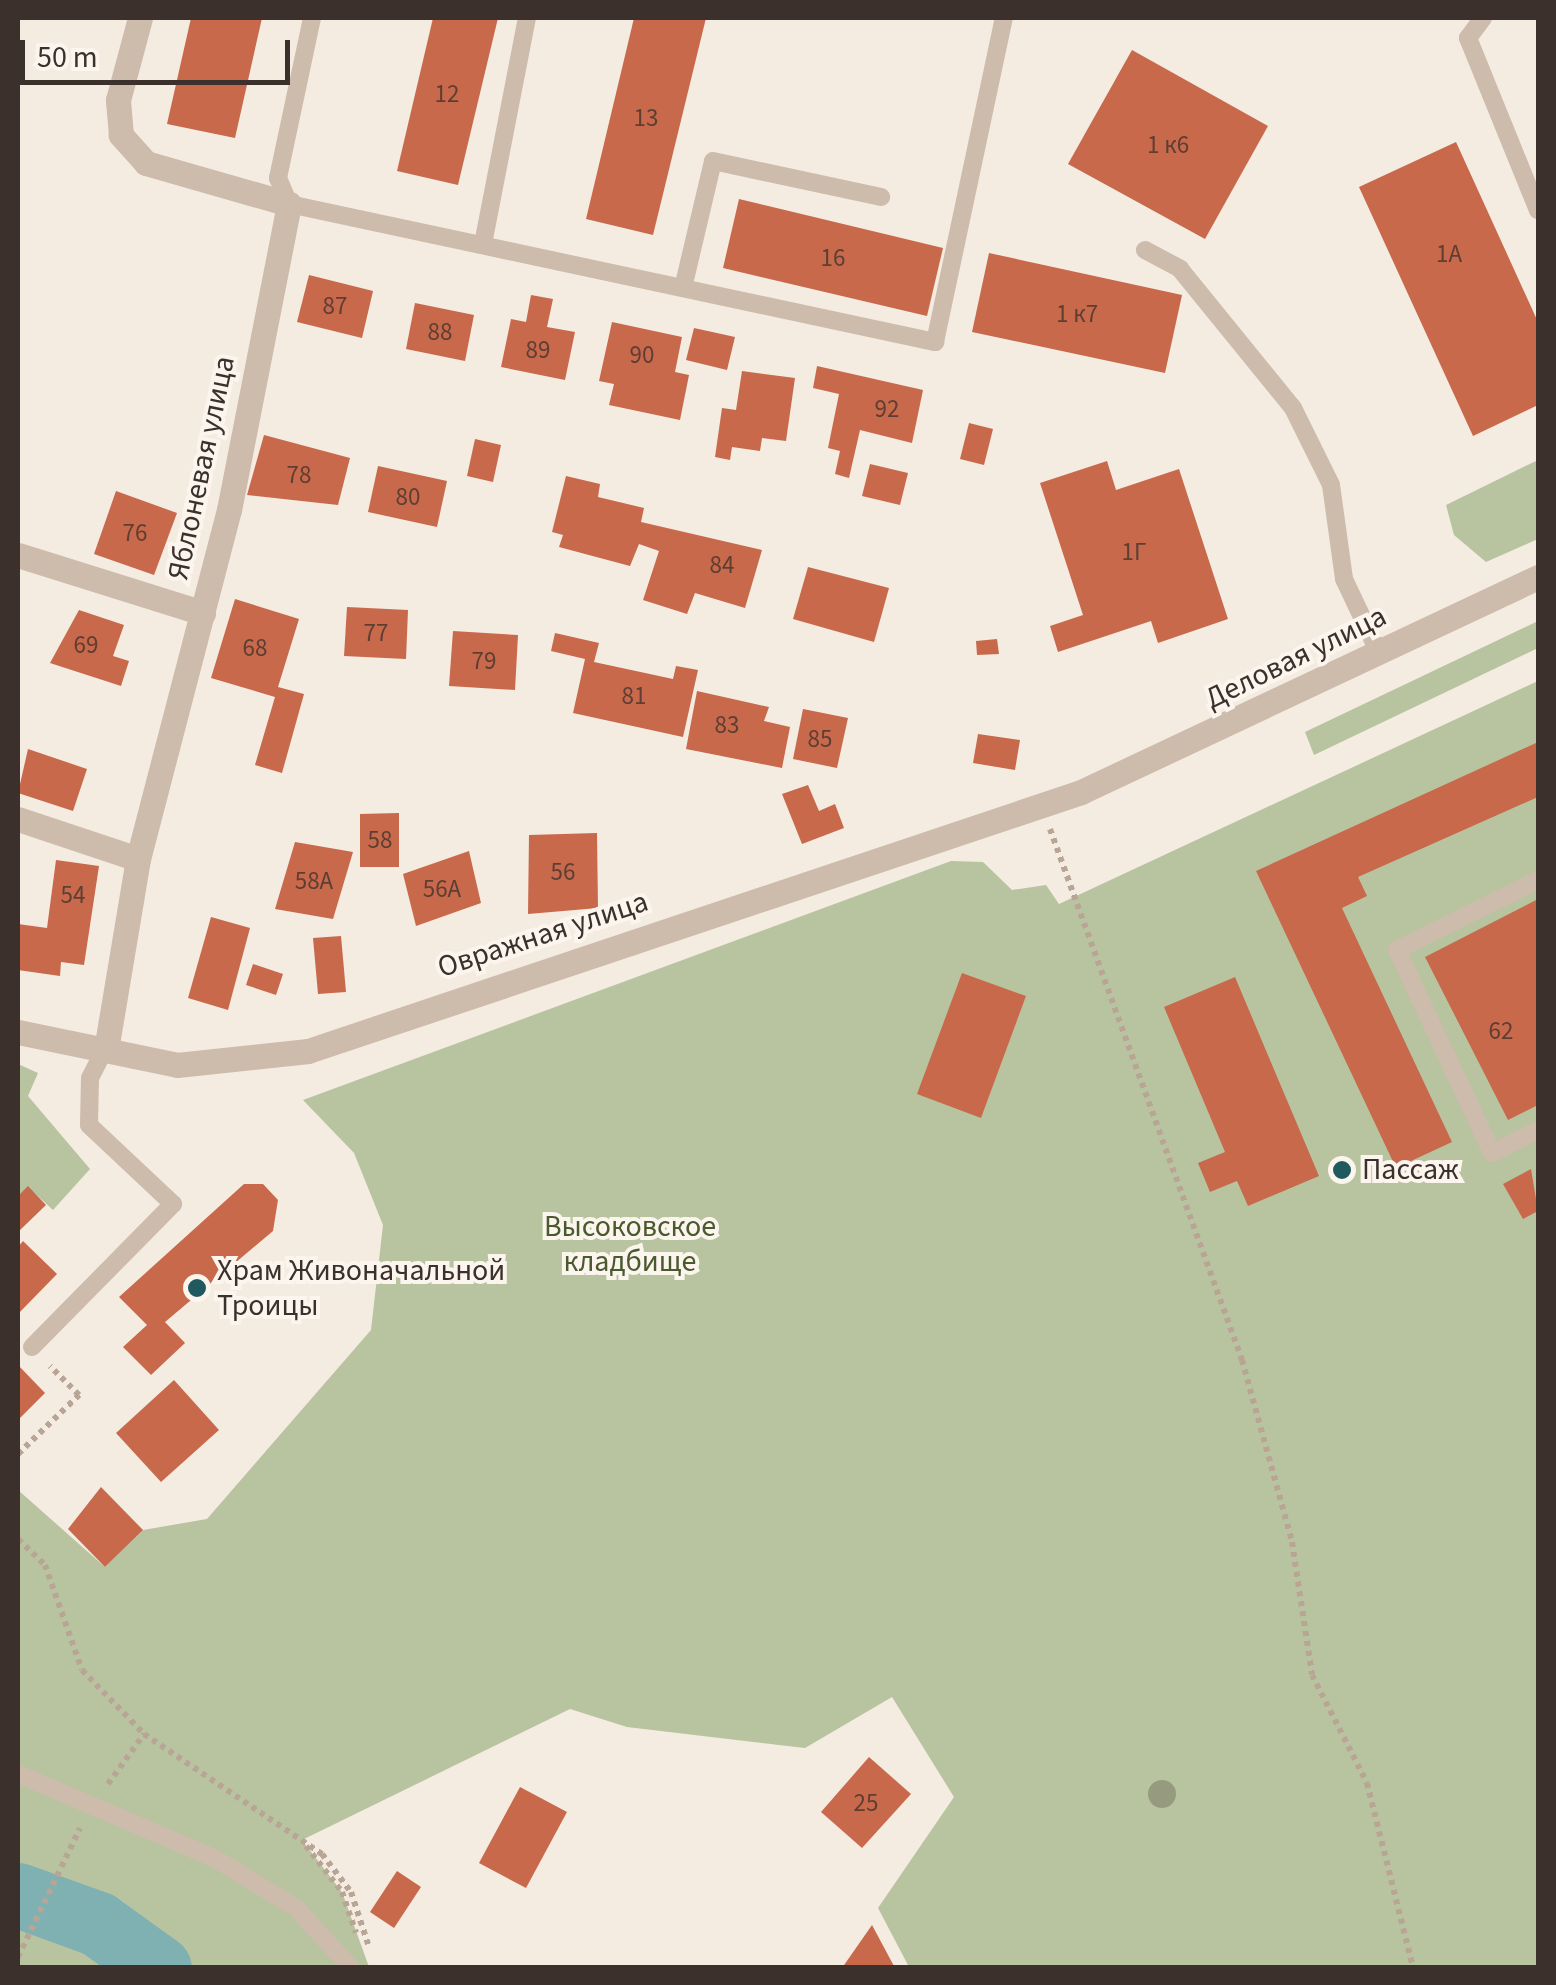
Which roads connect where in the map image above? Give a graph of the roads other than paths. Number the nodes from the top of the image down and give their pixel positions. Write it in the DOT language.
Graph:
graph roads {
  1 [pos="140,18"];
  2 [pos="312,18"];
  3 [pos="527,18"];
  4 [pos="1004,18"];
  5 [pos="1483,18"];
  6 [pos="882,197"];
  7 [pos="289,204"];
  8 [pos="1538,210"];
  9 [pos="482,244"];
  10 [pos="1145,250"];
  11 [pos="683,288"];
  12 [pos="18,555"];
  13 [pos="1538,577"];
  14 [pos="203,612"];
  15 [pos="1379,653"];
  16 [pos="1080,792"];
  17 [pos="18,820"];
  18 [pos="138,860"];
  19 [pos="1538,880"];
  20 [pos="18,1032"];
  21 [pos="108,1044"];
  22 [pos="1538,1130"];
  23 [pos="32,1348"];
  24 [pos="18,1774"];
  25 [pos="351,1968"];
  1 -- 7 [label="street"];
  2 -- 7 [label="lane"];
  3 -- 9 [label="lane"];
  4 -- 11 [label="lane"];
  5 -- 8 [label="lane"];
  6 -- 11 [label="lane"];
  7 -- 9 [label="lane"];
  7 -- 14 [label="street, Яблоневая улица"];
  9 -- 11 [label="lane"];
  10 -- 15 [label="lane"];
  12 -- 14 [label="street"];
  13 -- 15 [label="street, Деловая улица"];
  14 -- 18 [label="street, Яблоневая улица"];
  15 -- 16 [label="street, Деловая улица"];
  16 -- 21 [label="street, Овражная улица"];
  17 -- 18 [label="street"];
  18 -- 21 [label="street, Яблоневая улица"];
  19 -- 22 [label="lane"];
  20 -- 21 [label="street, Овражная улица"];
  21 -- 23 [label="lane"];
  24 -- 25 [label="lane"];
}
